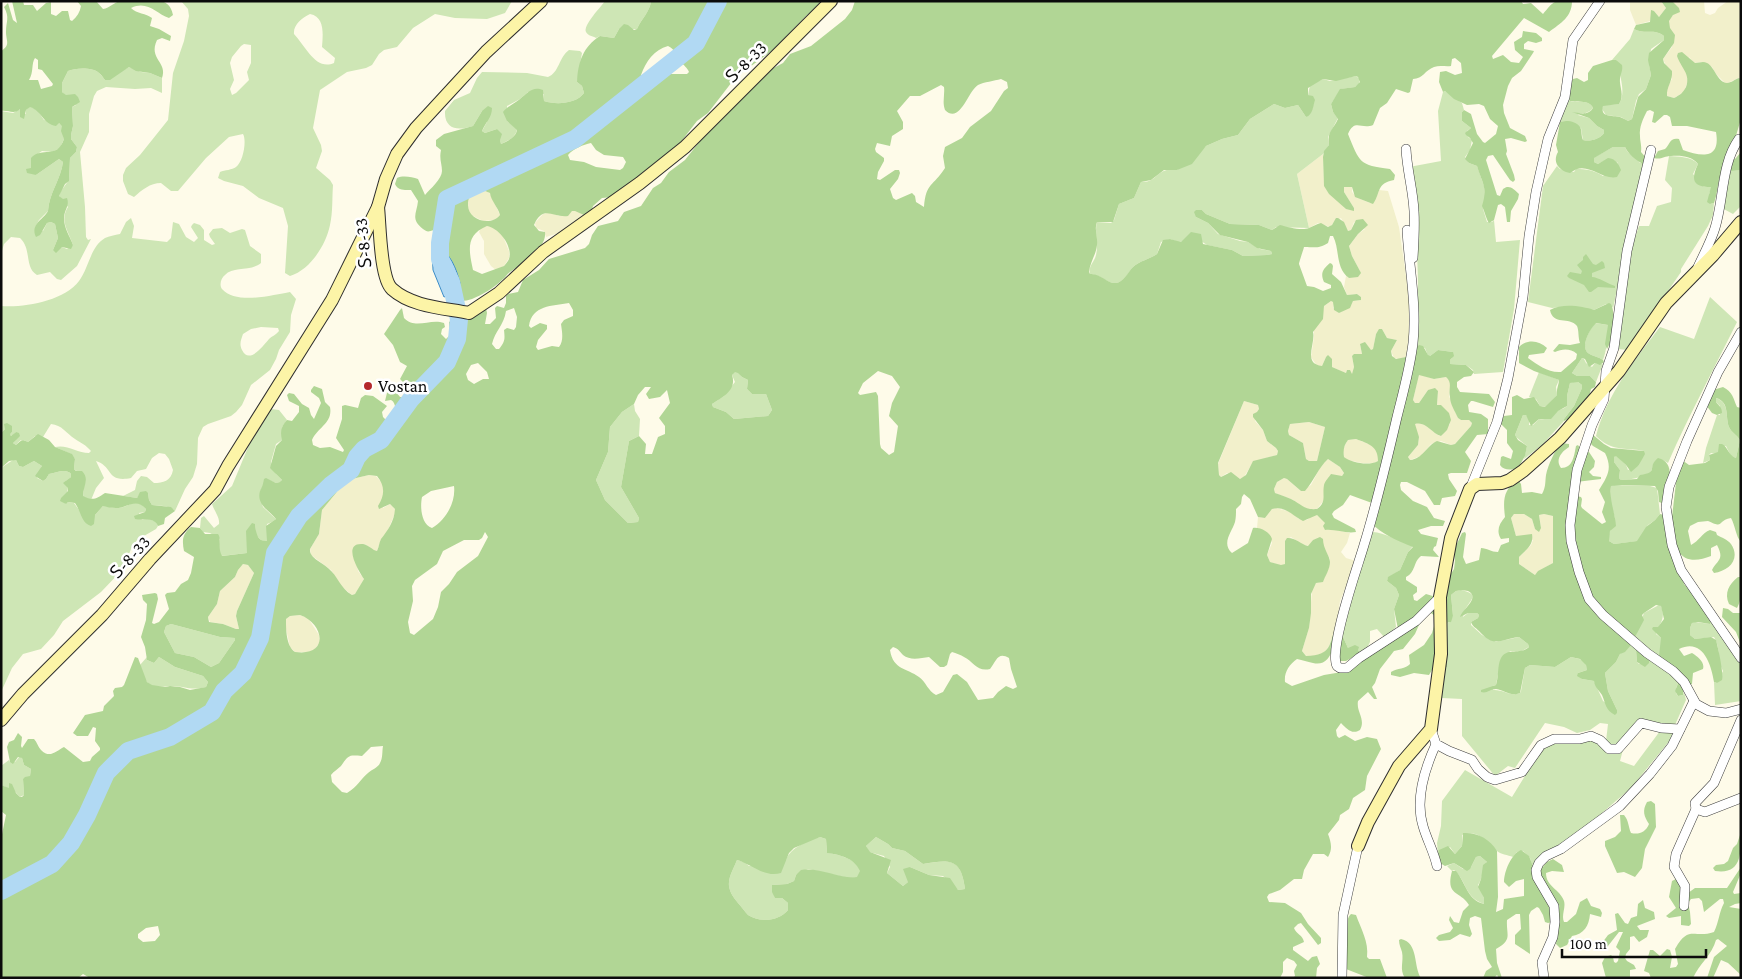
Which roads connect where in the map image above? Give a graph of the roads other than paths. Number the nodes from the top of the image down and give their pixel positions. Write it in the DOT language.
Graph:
graph roads {
  1 [pos="541,1"];
  2 [pos="831,1"];
  3 [pos="1600,1"];
  4 [pos="1739,139"];
  5 [pos="1406,149"];
  6 [pos="1651,150"];
  7 [pos="378,207"];
  8 [pos="1741,222"];
  9 [pos="1407,230"];
  10 [pos="1412,270"];
  11 [pos="1696,272"];
  12 [pos="1741,332"];
  13 [pos="1605,386"];
  14 [pos="1470,489"];
  15 [pos="1440,597"];
  16 [pos="1741,658"];
  17 [pos="1694,701"];
  18 [pos="1741,709"];
  19 [pos="1,720"];
  20 [pos="1741,720"];
  21 [pos="1431,729"];
  22 [pos="1680,729"];
  23 [pos="1436,744"];
  24 [pos="1741,798"];
  25 [pos="1696,809"];
  26 [pos="1358,846"];
  27 [pos="1437,866"];
  28 [pos="1684,906"];
  29 [pos="1342,978"];
  30 [pos="1544,978"];
  1 -- 7 [label="street"];
  2 -- 7 [label="street, Տ-8-33 / Տ-8-33"];
  3 -- 14 [label="street"];
  4 -- 11 [label="street"];
  5 -- 10 [label="street"];
  6 -- 13 [label="street"];
  7 -- 19 [label="street, Տ-8-33 / Տ-8-33"];
  8 -- 11 [label="street"];
  9 -- 10 [label="street"];
  10 -- 15 [label="street"];
  11 -- 13 [label="street"];
  12 -- 16 [label="street"];
  13 -- 14 [label="street"];
  13 -- 17 [label="street"];
  14 -- 15 [label="street"];
  15 -- 21 [label="street"];
  17 -- 18 [label="street"];
  17 -- 22 [label="street"];
  20 -- 25 [label="street"];
  21 -- 23 [label="street"];
  21 -- 26 [label="street"];
  22 -- 23 [label="street"];
  22 -- 30 [label="street"];
  23 -- 27 [label="street"];
  24 -- 25 [label="street"];
  25 -- 28 [label="street"];
  26 -- 29 [label="street"];
}
